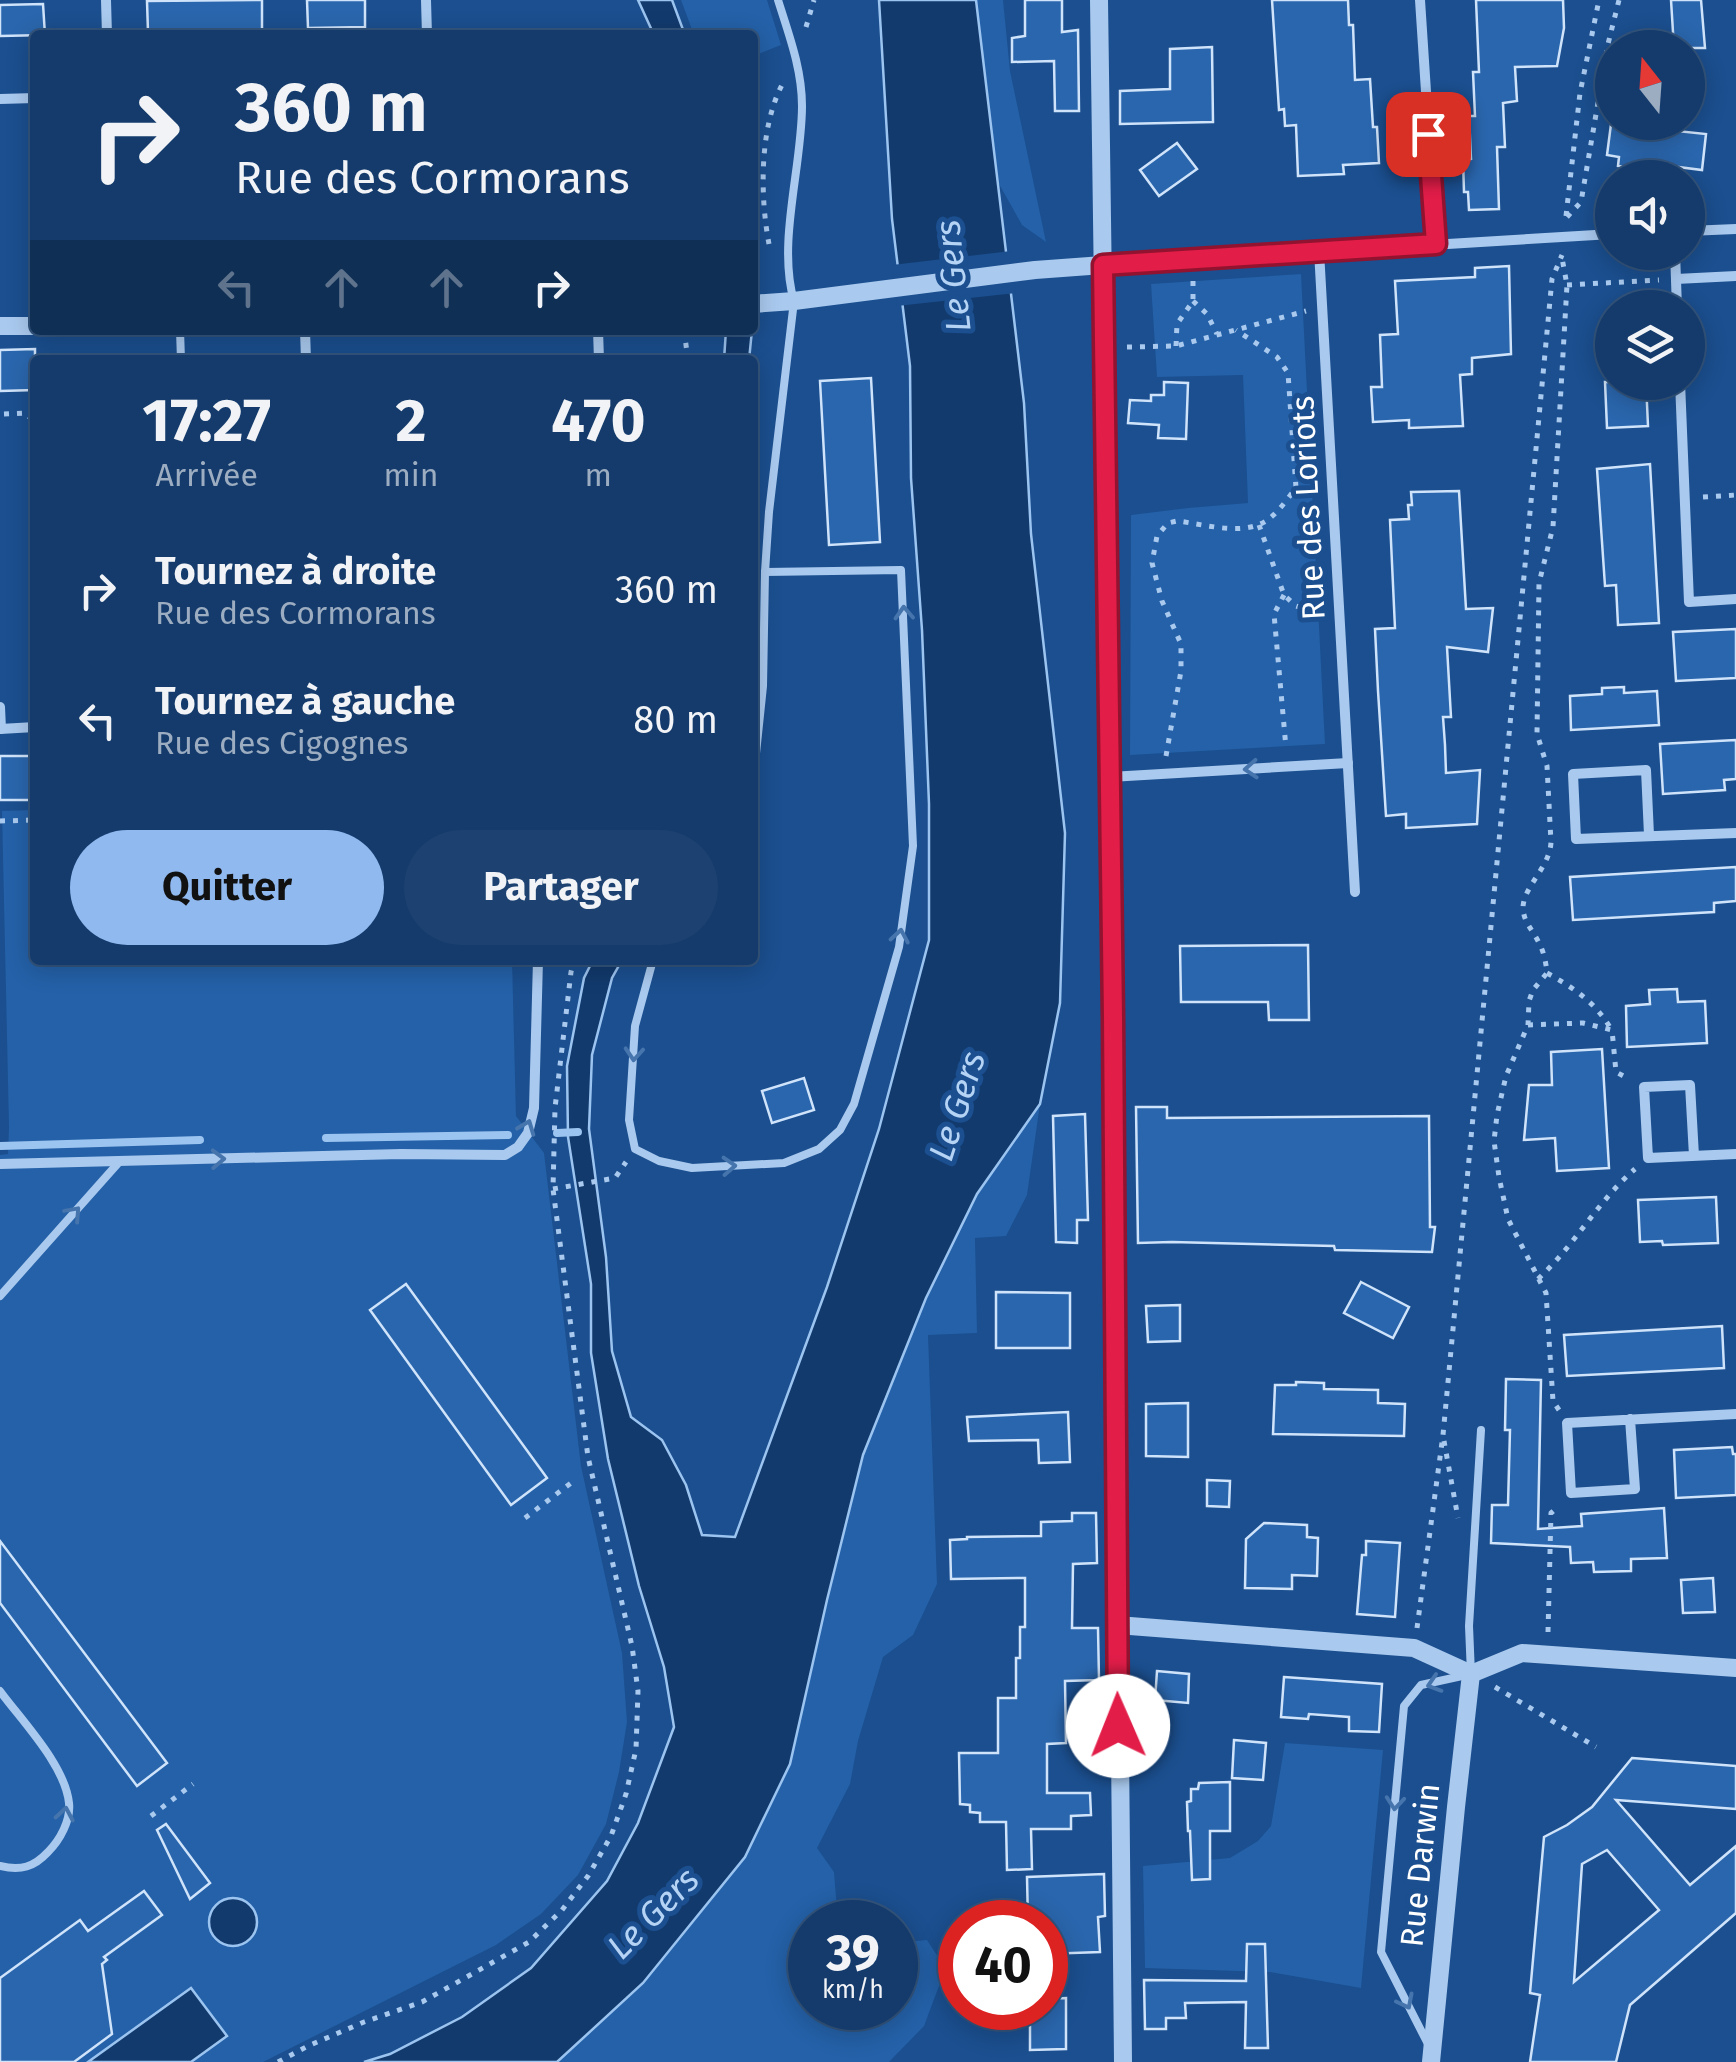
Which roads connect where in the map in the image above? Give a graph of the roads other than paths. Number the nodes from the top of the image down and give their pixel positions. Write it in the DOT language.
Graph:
graph roads {
  1 [pos="106,0"];
  2 [pos="426,0"];
  3 [pos="778,0"];
  4 [pos="1099,0"];
  5 [pos="1420,0"];
  6 [pos="106,30"];
  7 [pos="427,30"];
  8 [pos="30,98"];
  9 [pos="0,99"];
  10 [pos="1736,228"];
  11 [pos="1705,230"];
  12 [pos="1595,235"];
  13 [pos="1436,244"];
  14 [pos="1319,252"];
  15 [pos="1103,265"];
  16 [pos="1676,270"];
  17 [pos="1736,276"];
  18 [pos="1676,279"];
  19 [pos="1676,290"];
  20 [pos="787,296"];
  21 [pos="758,303"];
  22 [pos="0,326"];
  23 [pos="30,326"];
  24 [pos="1681,400"];
  25 [pos="765,572"];
  26 [pos="1736,599"];
  27 [pos="0,707"];
  28 [pos="30,728"];
  29 [pos="0,729"];
  30 [pos="758,734"];
  31 [pos="1348,763"];
  32 [pos="1110,778"];
  33 [pos="1736,833"];
  34 [pos="1649,835"];
  35 [pos="1355,892"];
  36 [pos="538,965"];
  37 [pos="652,965"];
  38 [pos="1736,1154"];
  39 [pos="1694,1156"];
  40 [pos="120,1161"];
  41 [pos="0,1164"];
  42 [pos="0,1296"];
  43 [pos="1736,1414"];
  44 [pos="1630,1419"];
  45 [pos="1481,1430"];
  46 [pos="1117,1625"];
  47 [pos="1736,1668"];
  48 [pos="1472,1674"];
  49 [pos="0,1690"];
  50 [pos="0,1866"];
  51 [pos="1431,2057"];
  52 [pos="1123,2062"];
  1 -- 6 [label="street"];
  2 -- 7 [label="street"];
  3 -- 20 [label="lane"];
  4 -- 15 [label="street"];
  5 -- 13 [label="street"];
  8 -- 9 [label="street"];
  10 -- 11 [label="street"];
  12 -- 13 [label="street"];
  13 -- 14 [label="street"];
  14 -- 15 [label="street"];
  14 -- 31 [label="street, Rue des Loriots"];
  15 -- 20 [label="street"];
  15 -- 32 [label="street"];
  16 -- 18 [label="street"];
  17 -- 18 [label="street"];
  18 -- 19 [label="street"];
  20 -- 21 [label="street"];
  20 -- 25 [label="lane"];
  22 -- 23 [label="street"];
  24 -- 26 [label="street"];
  25 -- 30 [label="lane"];
  37 -- 25 [label="lane, one-way"];
  27 -- 29 [label="street"];
  28 -- 29 [label="street"];
  31 -- 32 [label="street, one-way"];
  31 -- 35 [label="street, Rue des Loriots"];
  32 -- 46 [label="street"];
  33 -- 34 [label="street"];
  34 -- 34 [label="street"];
  40 -- 36 [label="street, one-way"];
  38 -- 39 [label="street"];
  39 -- 39 [label="street"];
  40 -- 41 [label="street"];
  42 -- 40 [label="lane, one-way"];
  43 -- 44 [label="street"];
  44 -- 44 [label="street"];
  45 -- 48 [label="lane"];
  46 -- 48 [label="street"];
  46 -- 52 [label="street"];
  47 -- 48 [label="street"];
  48 -- 51 [label="street, Rue Darwin"];
  48 -- 51 [label="lane, one-way"];
  50 -- 49 [label="lane, one-way"];
}
